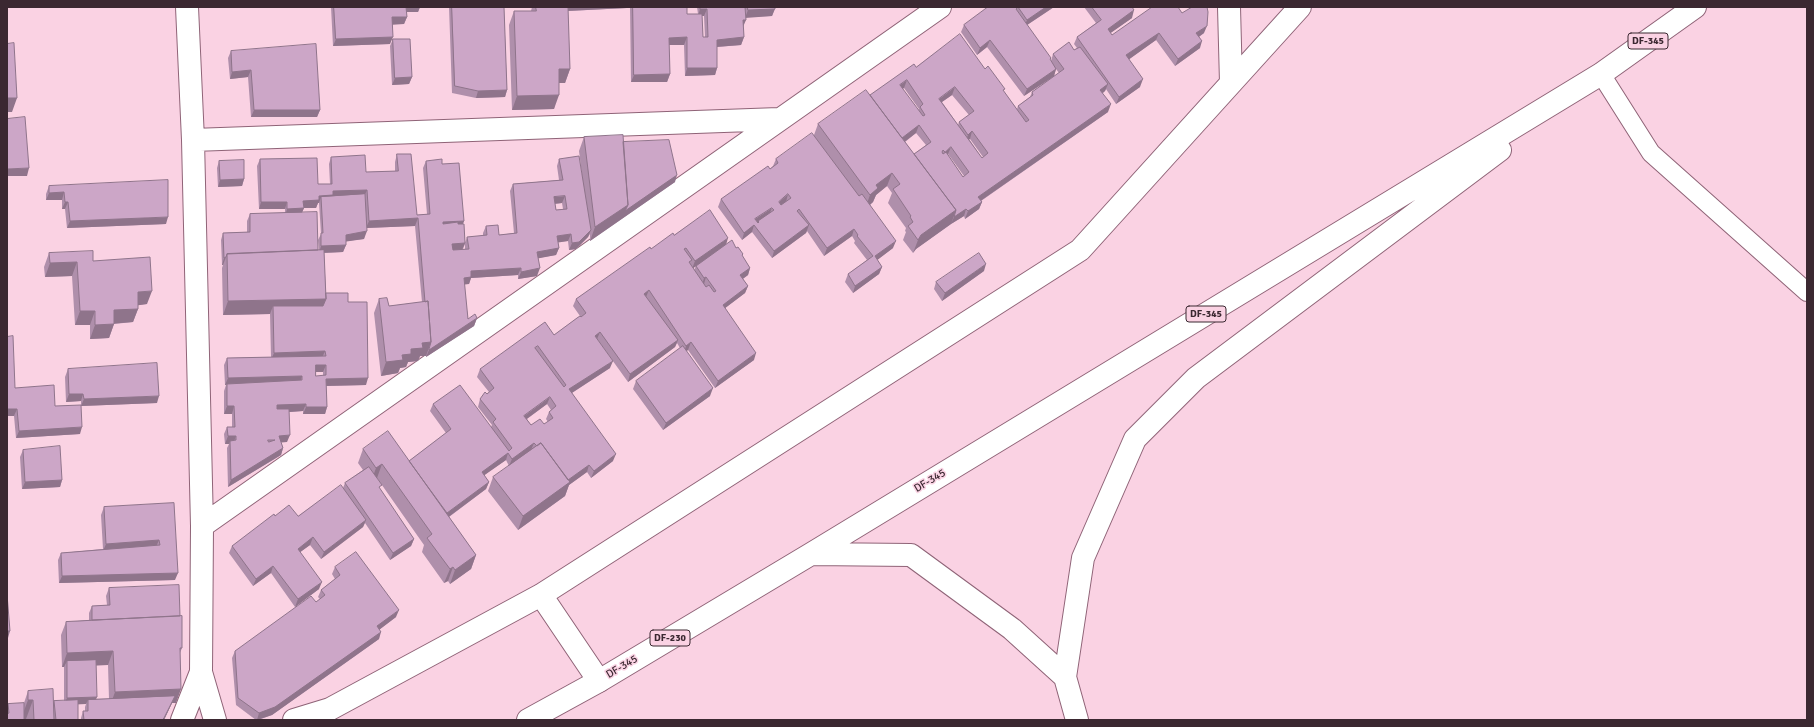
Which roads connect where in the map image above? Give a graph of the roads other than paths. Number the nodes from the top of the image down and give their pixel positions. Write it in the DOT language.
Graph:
graph roads {
  1 [pos="187,7"];
  2 [pos="940,7"];
  3 [pos="1229,7"];
  4 [pos="1300,7"];
  5 [pos="1694,7"];
  6 [pos="1601,74"];
  7 [pos="1231,83"];
  8 [pos="780,119"];
  9 [pos="193,140"];
  10 [pos="1807,292"];
  11 [pos="202,526"];
  12 [pos="810,554"];
  13 [pos="541,595"];
  14 [pos="201,672"];
  15 [pos="1065,677"];
  16 [pos="599,681"];
  17 [pos="325,715"];
  18 [pos="182,720"];
  19 [pos="215,720"];
  20 [pos="294,720"];
  21 [pos="528,720"];
  22 [pos="1077,720"];
  1 -- 9 [label="street"];
  2 -- 8 [label="street"];
  3 -- 7 [label="street"];
  4 -- 7 [label="street"];
  5 -- 6 [label="street, DF-345 / DF-345"];
  6 -- 10 [label="lane"];
  6 -- 12 [label="street, DF-345 / DF-345"];
  6 -- 15 [label="street, DF-345"];
  7 -- 13 [label="street"];
  8 -- 9 [label="street"];
  8 -- 11 [label="street"];
  9 -- 11 [label="street"];
  11 -- 14 [label="street"];
  12 -- 15 [label="street"];
  12 -- 16 [label="street, DF-345 / DF-230"];
  13 -- 16 [label="street"];
  13 -- 17 [label="street"];
  14 -- 18 [label="street"];
  14 -- 19 [label="street"];
  15 -- 22 [label="street"];
  16 -- 21 [label="street, DF-345 / DF-230"];
  17 -- 20 [label="street"];
}
